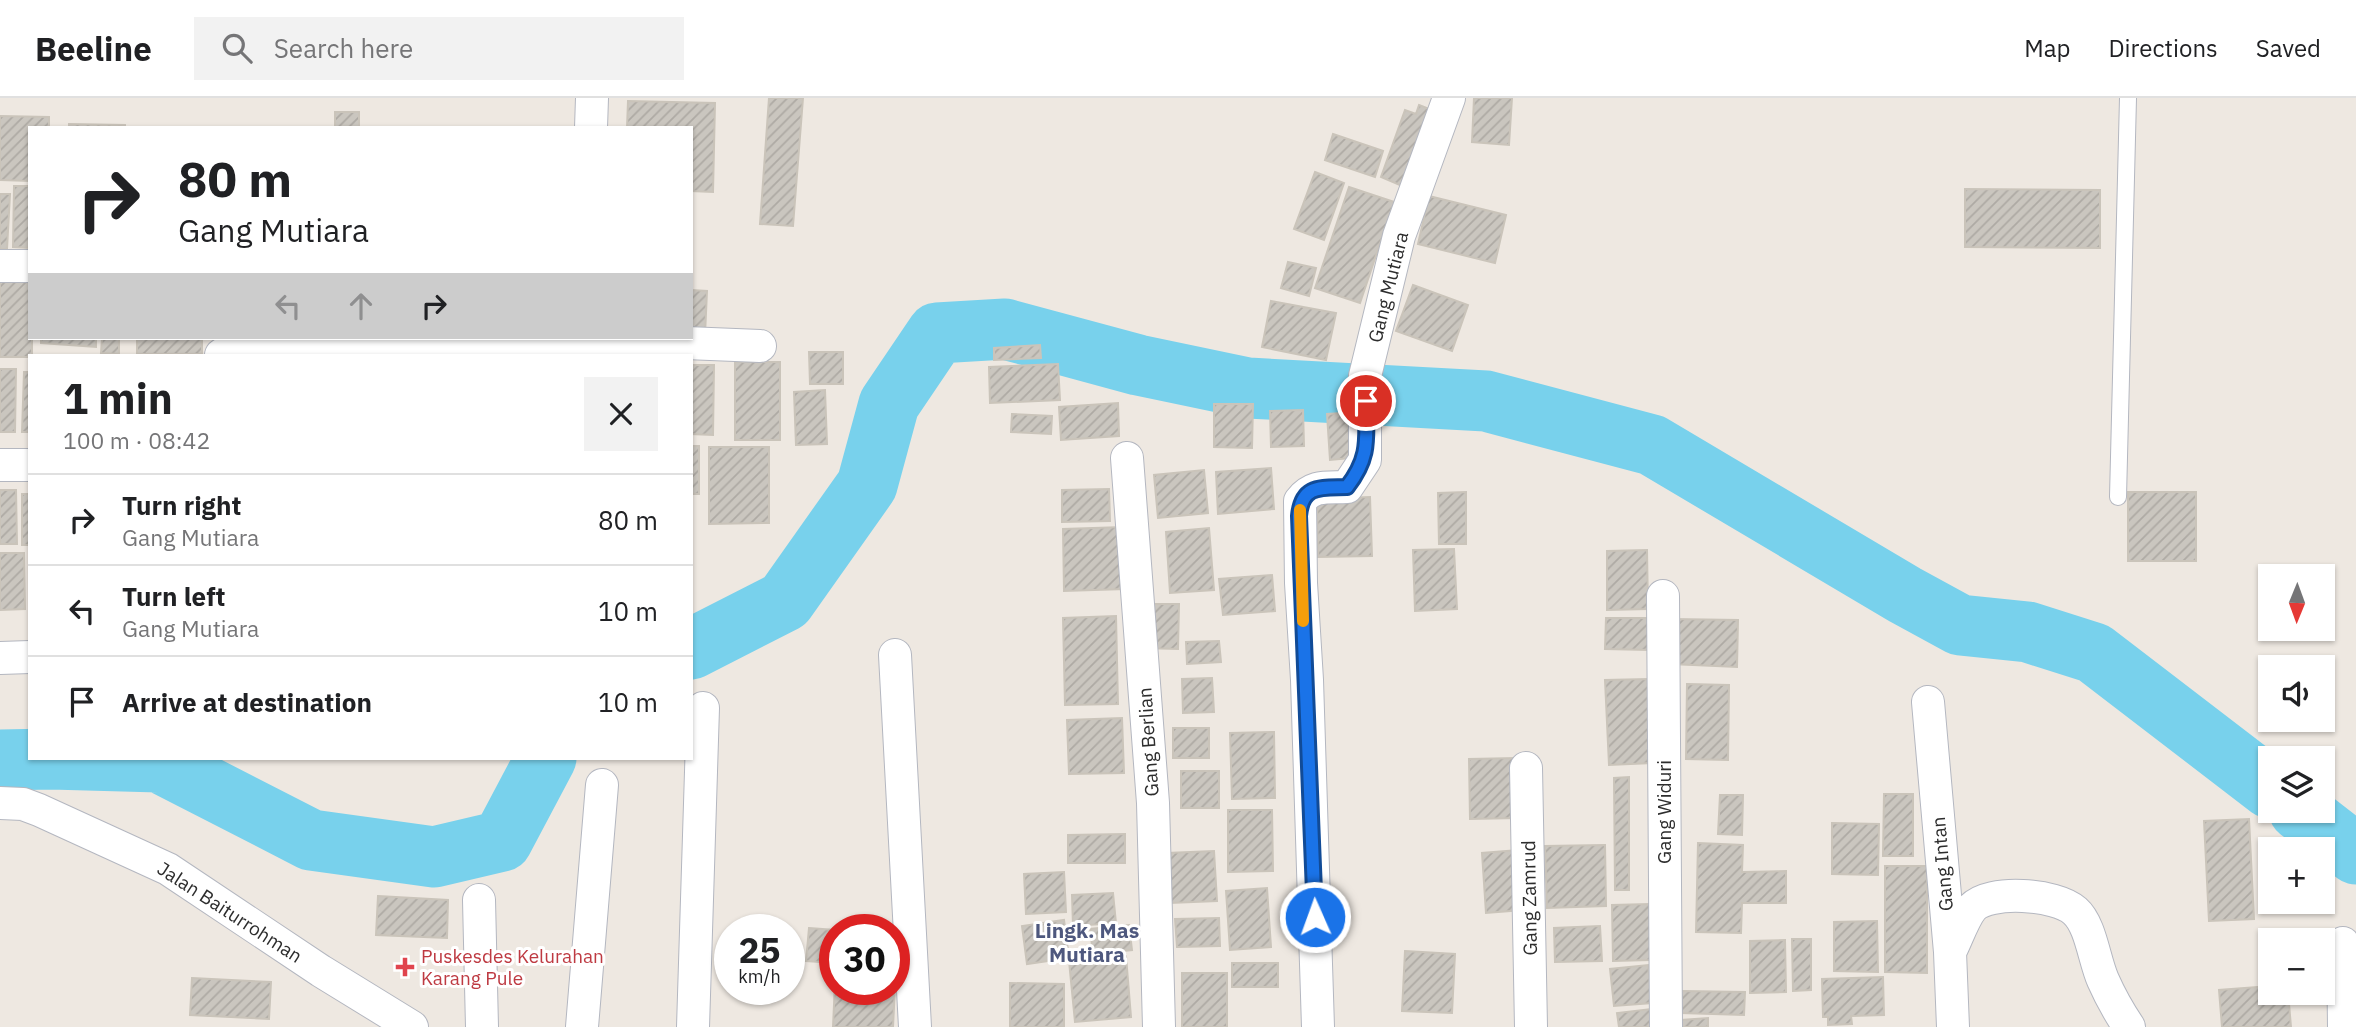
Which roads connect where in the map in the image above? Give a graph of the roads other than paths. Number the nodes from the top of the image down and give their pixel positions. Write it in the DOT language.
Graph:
graph roads {
  1 [pos="592,98"];
  2 [pos="1449,98"];
  3 [pos="2128,98"];
  4 [pos="591,126"];
  5 [pos="0,266"];
  6 [pos="28,267"];
  7 [pos="453,340"];
  8 [pos="630,340"];
  9 [pos="760,346"];
  10 [pos="222,354"];
  11 [pos="1127,458"];
  12 [pos="0,465"];
  13 [pos="28,465"];
  14 [pos="2118,497"];
  15 [pos="1663,596"];
  16 [pos="895,655"];
  17 [pos="28,657"];
  18 [pos="0,658"];
  19 [pos="1928,702"];
  20 [pos="703,708"];
  21 [pos="1526,768"];
  22 [pos="602,785"];
  23 [pos="0,803"];
  24 [pos="479,900"];
  25 [pos="2343,943"];
  26 [pos="1950,952"];
  27 [pos="412,1027"];
  28 [pos="482,1027"];
  29 [pos="583,1027"];
  30 [pos="693,1027"];
  31 [pos="915,1027"];
  32 [pos="1159,1027"];
  33 [pos="1318,1027"];
  34 [pos="1531,1027"];
  35 [pos="1666,1027"];
  36 [pos="1953,1027"];
  37 [pos="2129,1027"];
  38 [pos="2344,1027"];
  1 -- 4 [label="street"];
  2 -- 33 [label="street, Gang Mutiara"];
  3 -- 14 [label="lane"];
  5 -- 6 [label="street"];
  7 -- 10 [label="street"];
  8 -- 9 [label="street"];
  11 -- 32 [label="street, Gang Berlian"];
  12 -- 13 [label="street"];
  15 -- 35 [label="street, Gang Widuri"];
  16 -- 31 [label="street"];
  17 -- 18 [label="street"];
  19 -- 26 [label="street, Gang Intan"];
  20 -- 30 [label="street"];
  21 -- 34 [label="street, Gang Zamrud"];
  22 -- 29 [label="street"];
  23 -- 27 [label="street, Jalan Baiturrohman"];
  24 -- 28 [label="street"];
  25 -- 38 [label="street"];
  26 -- 36 [label="street, Gang Intan"];
  26 -- 37 [label="street"];
}
